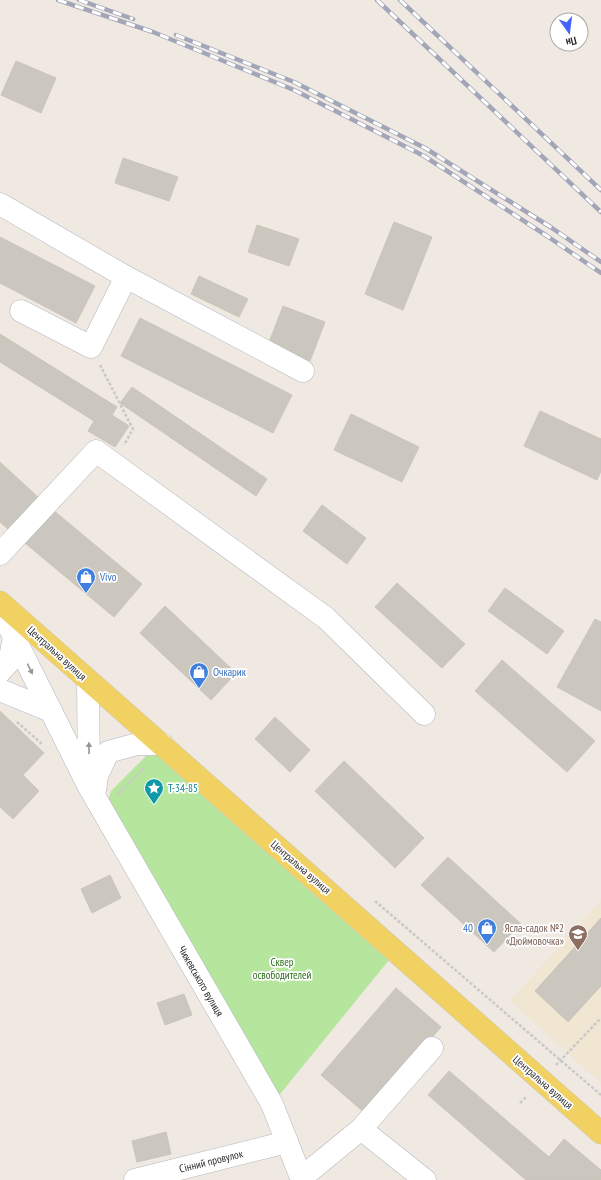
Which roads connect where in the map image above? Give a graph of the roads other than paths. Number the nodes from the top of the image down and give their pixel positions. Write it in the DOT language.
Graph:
graph roads {
  1 [pos="0,204"];
  2 [pos="126,277"];
  3 [pos="21,311"];
  4 [pos="304,371"];
  5 [pos="0,554"];
  6 [pos="0,602"];
  7 [pos="0,610"];
  8 [pos="14,638"];
  9 [pos="0,672"];
  10 [pos="88,681"];
  11 [pos="0,690"];
  12 [pos="51,711"];
  13 [pos="424,714"];
  14 [pos="162,744"];
  15 [pos="99,793"];
  16 [pos="432,1048"];
  17 [pos="361,1129"];
  18 [pos="601,1133"];
  19 [pos="287,1142"];
  20 [pos="302,1179"];
  21 [pos="135,1180"];
  22 [pos="425,1180"];
  1 -- 2 [label="street"];
  2 -- 3 [label="street"];
  2 -- 4 [label="street"];
  5 -- 13 [label="street"];
  6 -- 10 [label="main road, Центральна вулиця"];
  7 -- 8 [label="street, Чижевського вулиця"];
  8 -- 9 [label="street"];
  8 -- 12 [label="street, Чижевського вулиця, one-way"];
  10 -- 14 [label="main road, Центральна вулиця"];
  15 -- 10 [label="street, one-way"];
  11 -- 12 [label="street"];
  12 -- 15 [label="street, Чижевського вулиця"];
  14 -- 15 [label="street"];
  14 -- 18 [label="main road, Центральна вулиця"];
  15 -- 19 [label="street, Чижевського вулиця"];
  16 -- 17 [label="street"];
  17 -- 20 [label="street"];
  17 -- 22 [label="street"];
  19 -- 20 [label="street, Чижевського вулиця"];
  19 -- 21 [label="street, Сінний провулок"];
}
